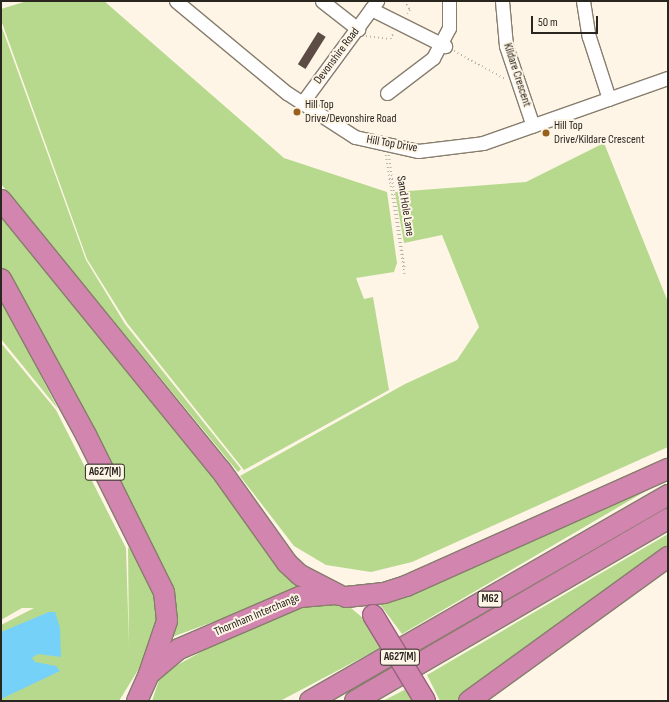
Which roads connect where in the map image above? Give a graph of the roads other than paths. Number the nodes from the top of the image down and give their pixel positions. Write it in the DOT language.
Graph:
graph roads {
  1 [pos="176,1"];
  2 [pos="322,1"];
  3 [pos="449,1"];
  4 [pos="502,1"];
  5 [pos="583,1"];
  6 [pos="374,5"];
  7 [pos="356,31"];
  8 [pos="443,45"];
  9 [pos="668,78"];
  10 [pos="387,93"];
  11 [pos="609,99"];
  12 [pos="302,103"];
  13 [pos="533,126"];
  14 [pos="1,200"];
  15 [pos="1,279"];
  16 [pos="668,468"];
  17 [pos="668,495"];
  18 [pos="668,520"];
  19 [pos="668,557"];
  20 [pos="343,596"];
  21 [pos="139,692"];
  22 [pos="310,701"];
  23 [pos="354,701"];
  24 [pos="425,701"];
  25 [pos="469,701"];
  1 -- 12 [label="street, Hill Top Drive"];
  2 -- 7 [label="street"];
  3 -- 8 [label="street"];
  4 -- 13 [label="street, Kildare Crescent"];
  5 -- 11 [label="street"];
  6 -- 7 [label="street, Devonshire Road"];
  6 -- 8 [label="street, Devonshire Road"];
  7 -- 12 [label="street, Devonshire Road"];
  8 -- 10 [label="street"];
  9 -- 11 [label="street, Hill Top Drive"];
  11 -- 13 [label="street, Hill Top Drive"];
  12 -- 13 [label="street, Hill Top Drive"];
  14 -- 20 [label="highway, A627(M)"];
  15 -- 21 [label="highway, A627(M)"];
  16 -- 20 [label="highway"];
  17 -- 22 [label="highway, M62"];
  18 -- 23 [label="highway, M62"];
  19 -- 25 [label="highway"];
  20 -- 21 [label="highway, Thornham Interchange / A627(M)"];
  20 -- 24 [label="highway, Thornham Interchange / A627(M), bridge"];
}
